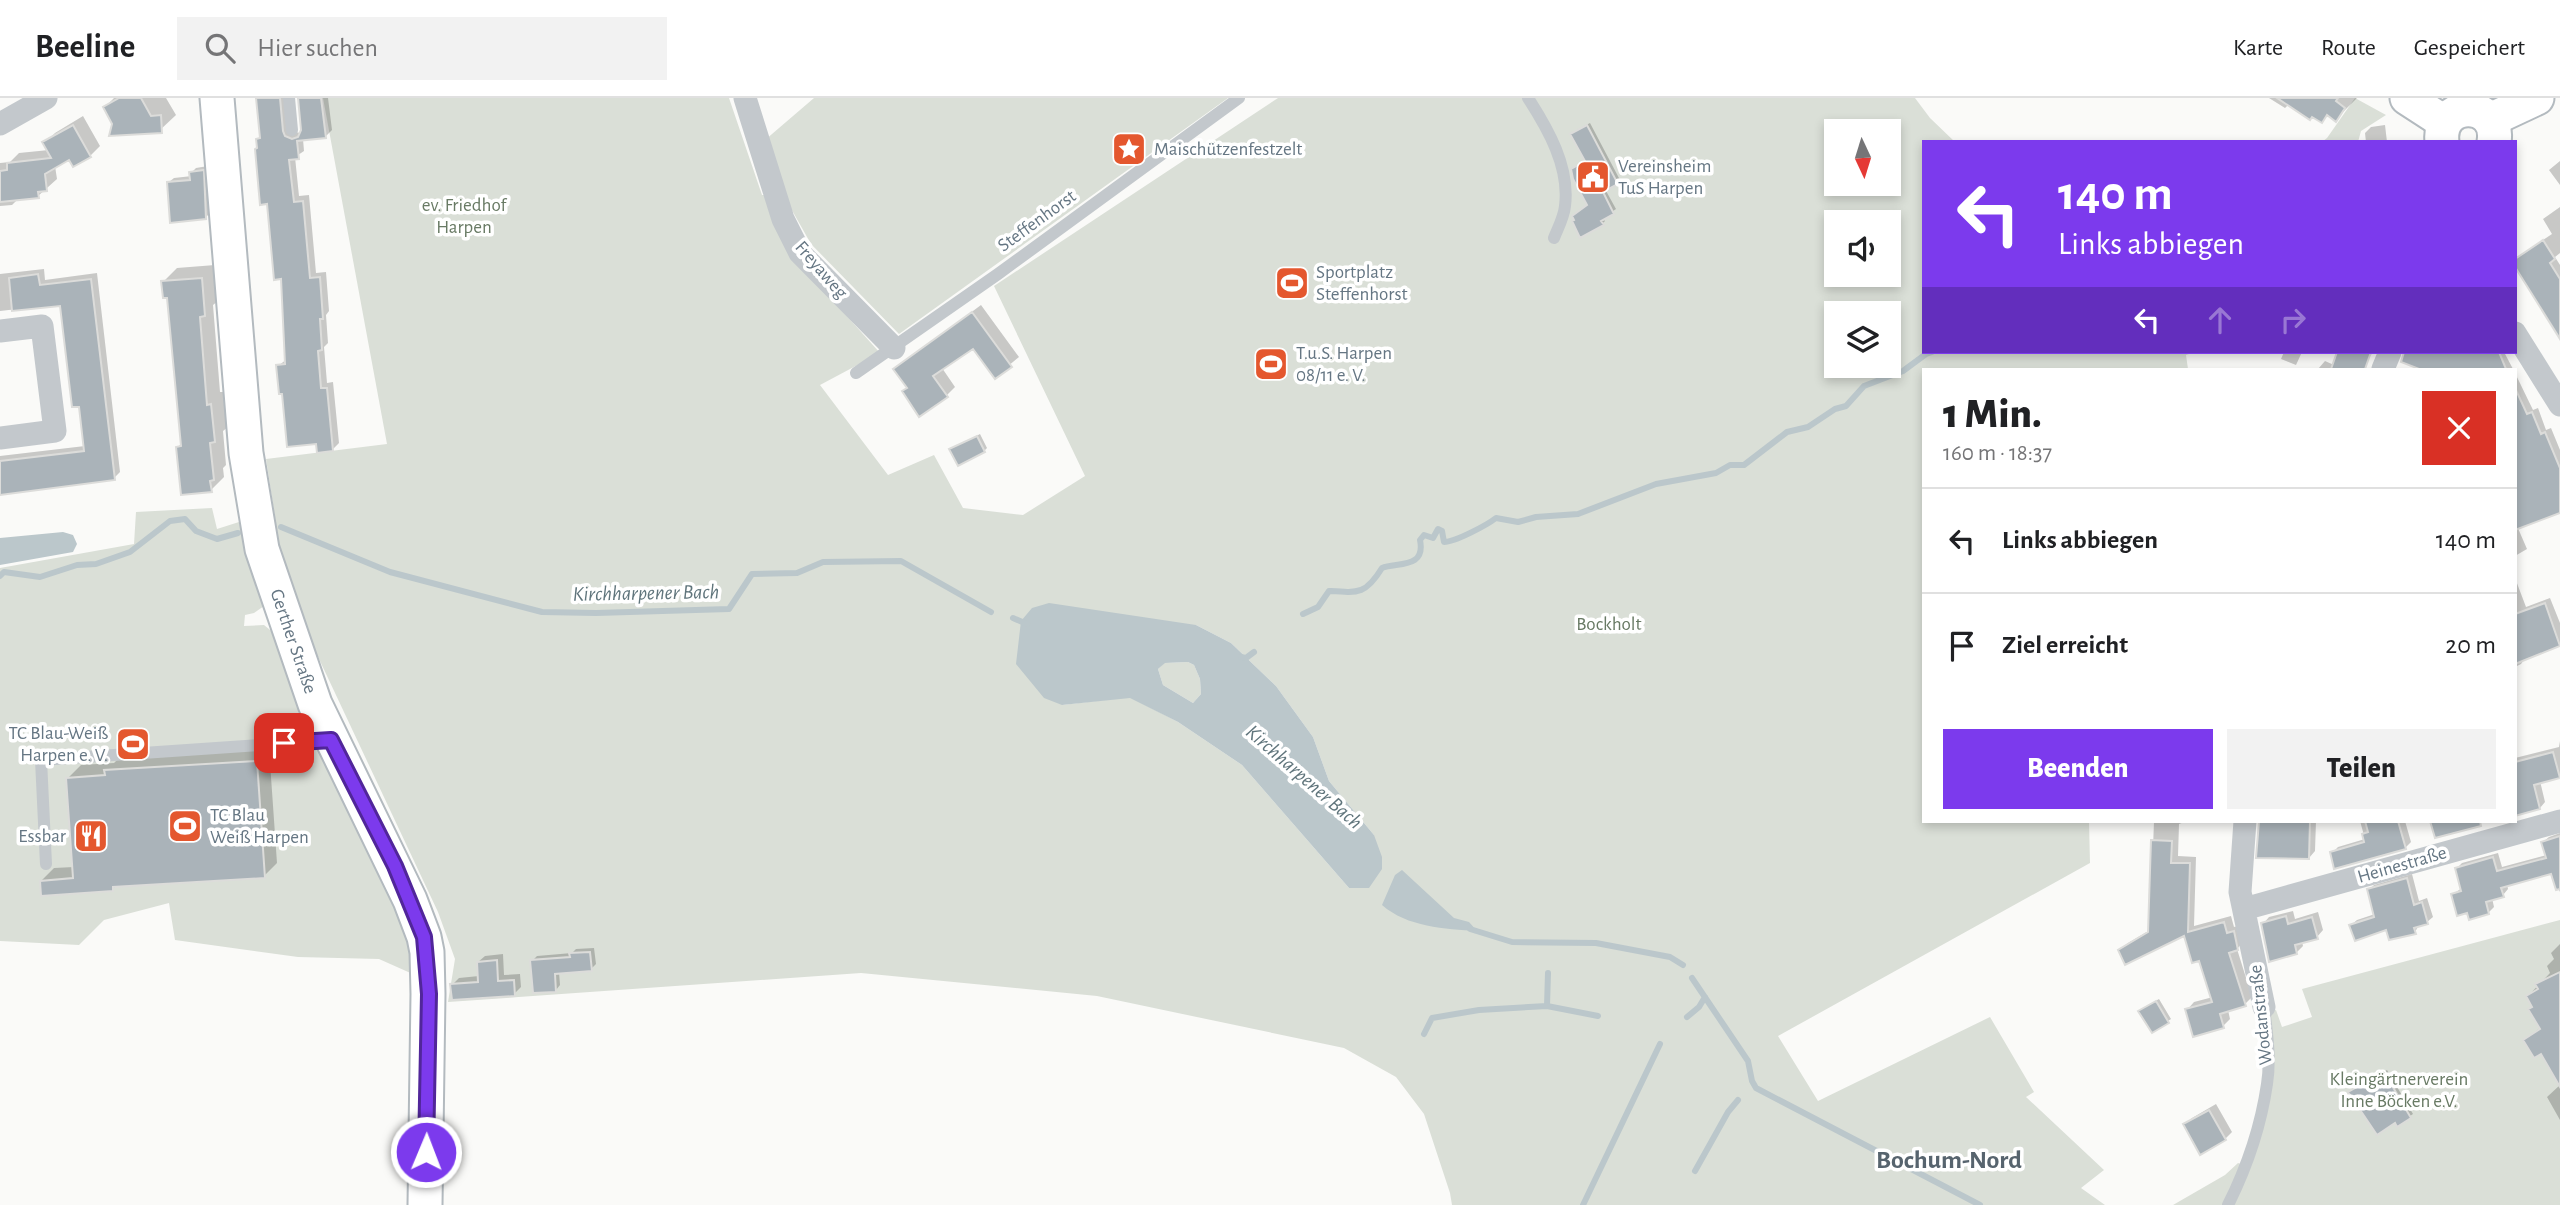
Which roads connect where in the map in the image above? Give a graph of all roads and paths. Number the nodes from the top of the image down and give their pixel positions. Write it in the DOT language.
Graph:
graph roads {
  1 [pos="46,98"];
  2 [pos="217,98"];
  3 [pos="289,98"];
  4 [pos="745,98"];
  5 [pos="1239,98"];
  6 [pos="1528,98"];
  7 [pos="2407,98"];
  8 [pos="2537,98"];
  9 [pos="2484,117"];
  10 [pos="0,124"];
  11 [pos="292,130"];
  12 [pos="2443,132"];
  13 [pos="1555,238"];
  14 [pos="0,331"];
  15 [pos="2517,336"];
  16 [pos="894,348"];
  17 [pos="856,373"];
  18 [pos="2560,405"];
  19 [pos="0,439"];
  20 [pos="331,740"];
  21 [pos="2560,821"];
  22 [pos="2245,823"];
  23 [pos="46,863"];
  24 [pos="2244,909"];
  25 [pos="2264,1007"];
  26 [pos="425,1205"];
  27 [pos="2228,1205"];
  1 -- 10 [label="street"];
  2 -- 20 [label="street, Gerther Straße"];
  3 -- 11 [label="lane"];
  4 -- 16 [label="street, Freyaweg"];
  5 -- 16 [label="lane, Steffenhorst"];
  6 -- 13 [label="lane"];
  7 -- 12 [label="street"];
  8 -- 9 [label="street"];
  9 -- 12 [label="street"];
  14 -- 19 [label="street"];
  15 -- 18 [label="street"];
  16 -- 17 [label="lane, Steffenhorst"];
  20 -- 23 [label="lane"];
  20 -- 26 [label="street, Gerther Straße"];
  21 -- 24 [label="street, Heinestraße"];
  22 -- 24 [label="street, Wodanstraße"];
  24 -- 25 [label="street, Wodanstraße"];
  25 -- 27 [label="lane, Wodanstraße"];
}
